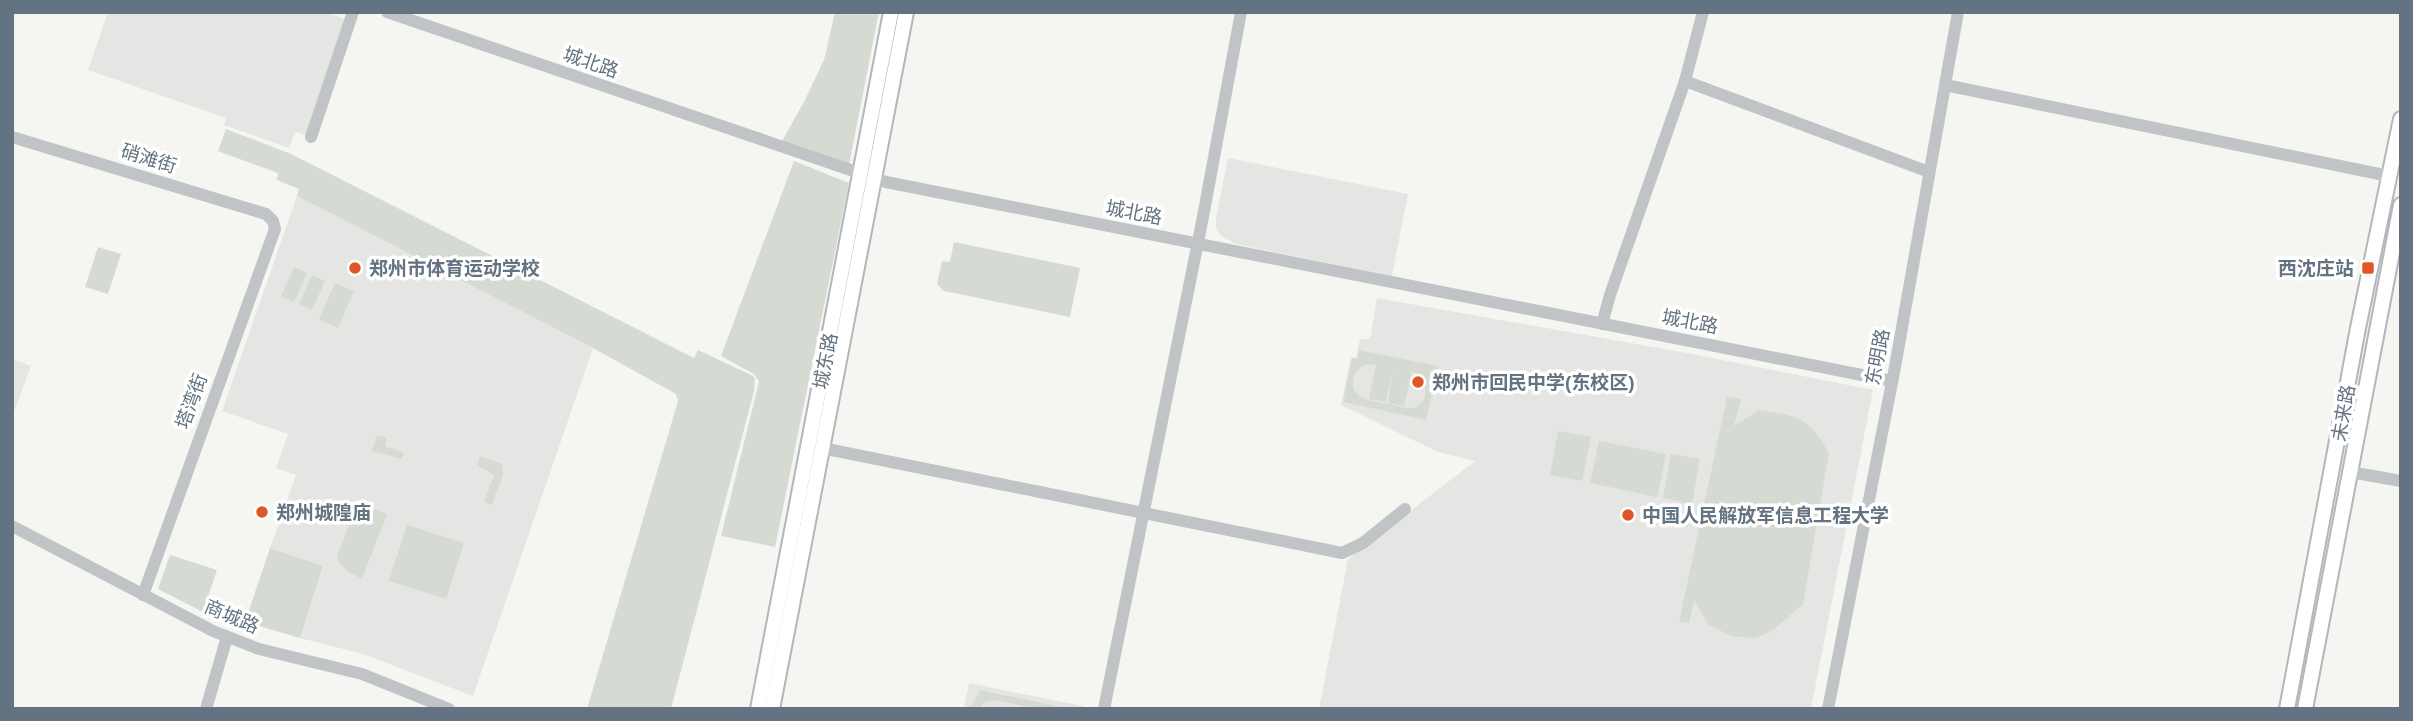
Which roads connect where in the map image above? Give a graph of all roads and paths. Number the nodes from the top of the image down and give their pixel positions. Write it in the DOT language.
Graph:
graph roads {
  1 [pos="353,12"];
  2 [pos="387,12"];
  3 [pos="891,12"];
  4 [pos="906,12"];
  5 [pos="1241,12"];
  6 [pos="1703,12"];
  7 [pos="1958,12"];
  8 [pos="1685,80"];
  9 [pos="1945,85"];
  10 [pos="2401,118"];
  11 [pos="12,137"];
  12 [pos="311,138"];
  13 [pos="1929,172"];
  14 [pos="2389,176"];
  15 [pos="867,177"];
  16 [pos="2401,205"];
  17 [pos="273,221"];
  18 [pos="1198,244"];
  19 [pos="1602,324"];
  20 [pos="1892,381"];
  21 [pos="822,448"];
  22 [pos="2350,472"];
  23 [pos="2401,481"];
  24 [pos="1405,509"];
  25 [pos="1143,513"];
  26 [pos="12,526"];
  27 [pos="143,594"];
  28 [pos="226,637"];
  29 [pos="206,709"];
  30 [pos="449,709"];
  31 [pos="758,709"];
  32 [pos="772,709"];
  33 [pos="1104,709"];
  34 [pos="1828,709"];
  35 [pos="2287,709"];
  36 [pos="2305,709"];
  1 -- 12 [label="street"];
  2 -- 15 [label="street, 城北路"];
  3 -- 15 [label="main road, 城东路"];
  4 -- 15 [label="main road, 城东路"];
  5 -- 18 [label="street"];
  6 -- 8 [label="street"];
  7 -- 9 [label="street, 东明路"];
  8 -- 13 [label="street"];
  8 -- 19 [label="street"];
  9 -- 13 [label="street, 东明路"];
  9 -- 14 [label="street"];
  10 -- 14 [label="main road, 未来路"];
  11 -- 17 [label="street, 硝滩街"];
  13 -- 20 [label="street, 东明路"];
  14 -- 35 [label="main road, 未来路"];
  15 -- 18 [label="street, 城北路"];
  15 -- 21 [label="main road, 城东路"];
  15 -- 31 [label="main road, 城东路"];
  16 -- 22 [label="main road, 未来路"];
  17 -- 27 [label="street, 塔湾街"];
  18 -- 19 [label="street, 城北路"];
  18 -- 25 [label="street"];
  19 -- 20 [label="street, 城北路"];
  20 -- 34 [label="street, 东明路"];
  21 -- 25 [label="street"];
  21 -- 32 [label="main road, 城东路"];
  22 -- 23 [label="street"];
  22 -- 36 [label="main road, 未来路"];
  24 -- 25 [label="street"];
  25 -- 33 [label="street"];
  26 -- 27 [label="street, 商城路"];
  27 -- 28 [label="street, 商城路"];
  28 -- 29 [label="street"];
  28 -- 30 [label="street, 商城路"];
}
